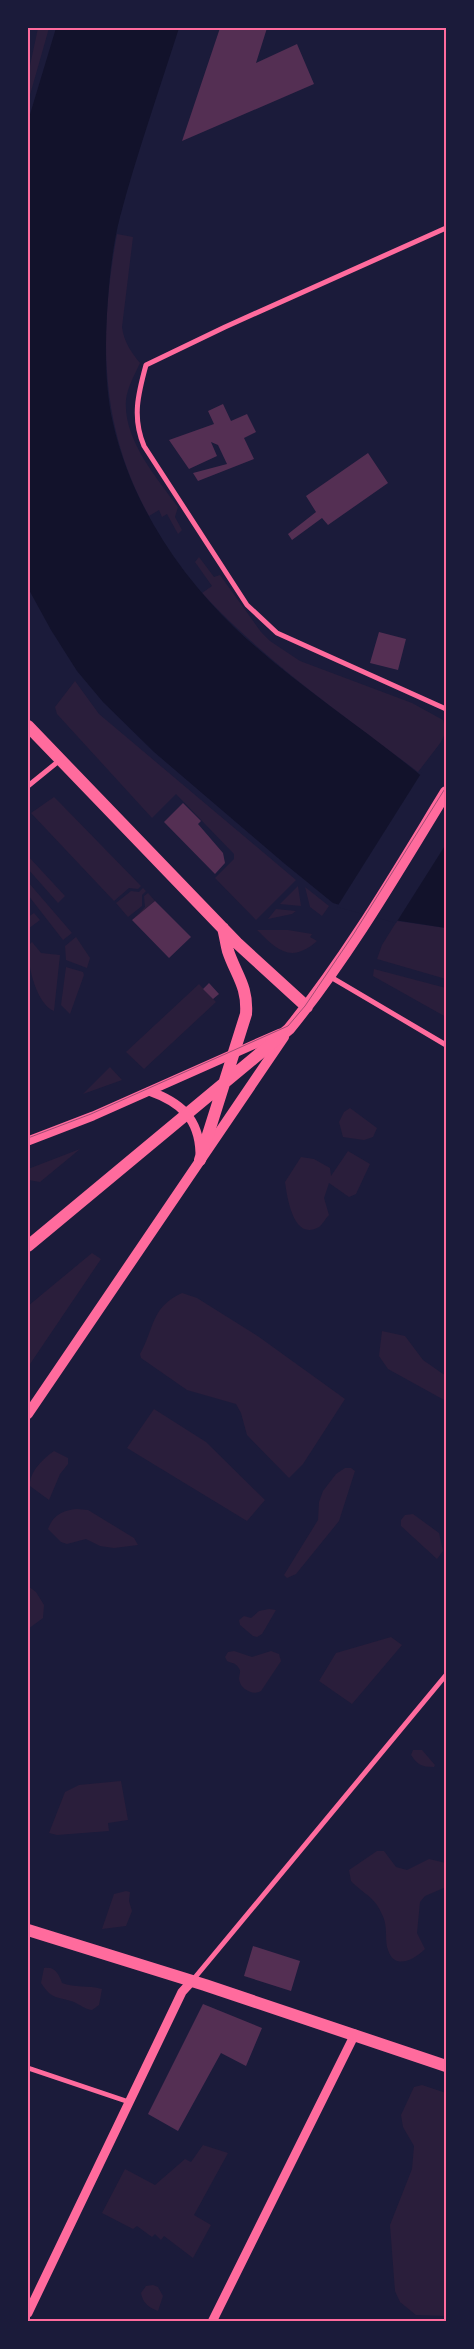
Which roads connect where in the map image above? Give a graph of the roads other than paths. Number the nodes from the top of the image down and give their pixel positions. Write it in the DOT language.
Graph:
graph roads {
  1 [pos="446,228"];
  2 [pos="446,708"];
  3 [pos="28,726"];
  4 [pos="60,760"];
  5 [pos="28,786"];
  6 [pos="446,792"];
  7 [pos="223,928"];
  8 [pos="329,976"];
  9 [pos="307,1007"];
  10 [pos="290,1029"];
  11 [pos="446,1045"];
  12 [pos="232,1054"];
  13 [pos="224,1083"];
  14 [pos="150,1090"];
  15 [pos="187,1113"];
  16 [pos="28,1141"];
  17 [pos="200,1160"];
  18 [pos="28,1246"];
  19 [pos="28,1414"];
  20 [pos="446,1675"];
  21 [pos="28,1930"];
  22 [pos="192,1981"];
  23 [pos="355,2034"];
  24 [pos="446,2066"];
  25 [pos="28,2068"];
  26 [pos="129,2102"];
  27 [pos="28,2314"];
  28 [pos="212,2322"];
  1 -- 2 [label="street"];
  3 -- 4 [label="main road"];
  4 -- 5 [label="street"];
  4 -- 7 [label="main road"];
  6 -- 8 [label="main road"];
  7 -- 9 [label="main road"];
  7 -- 12 [label="main road"];
  8 -- 9 [label="main road"];
  8 -- 11 [label="street"];
  9 -- 10 [label="main road"];
  10 -- 12 [label="street"];
  10 -- 13 [label="main road"];
  10 -- 17 [label="main road"];
  12 -- 13 [label="main road"];
  12 -- 14 [label="street"];
  13 -- 15 [label="main road"];
  13 -- 17 [label="main road"];
  14 -- 15 [label="street"];
  14 -- 16 [label="street"];
  15 -- 17 [label="street"];
  15 -- 18 [label="main road"];
  17 -- 19 [label="main road"];
  20 -- 22 [label="street"];
  21 -- 22 [label="main road"];
  22 -- 23 [label="main road"];
  22 -- 26 [label="street"];
  23 -- 24 [label="main road"];
  23 -- 28 [label="street"];
  25 -- 26 [label="street"];
  26 -- 27 [label="street"];
}
